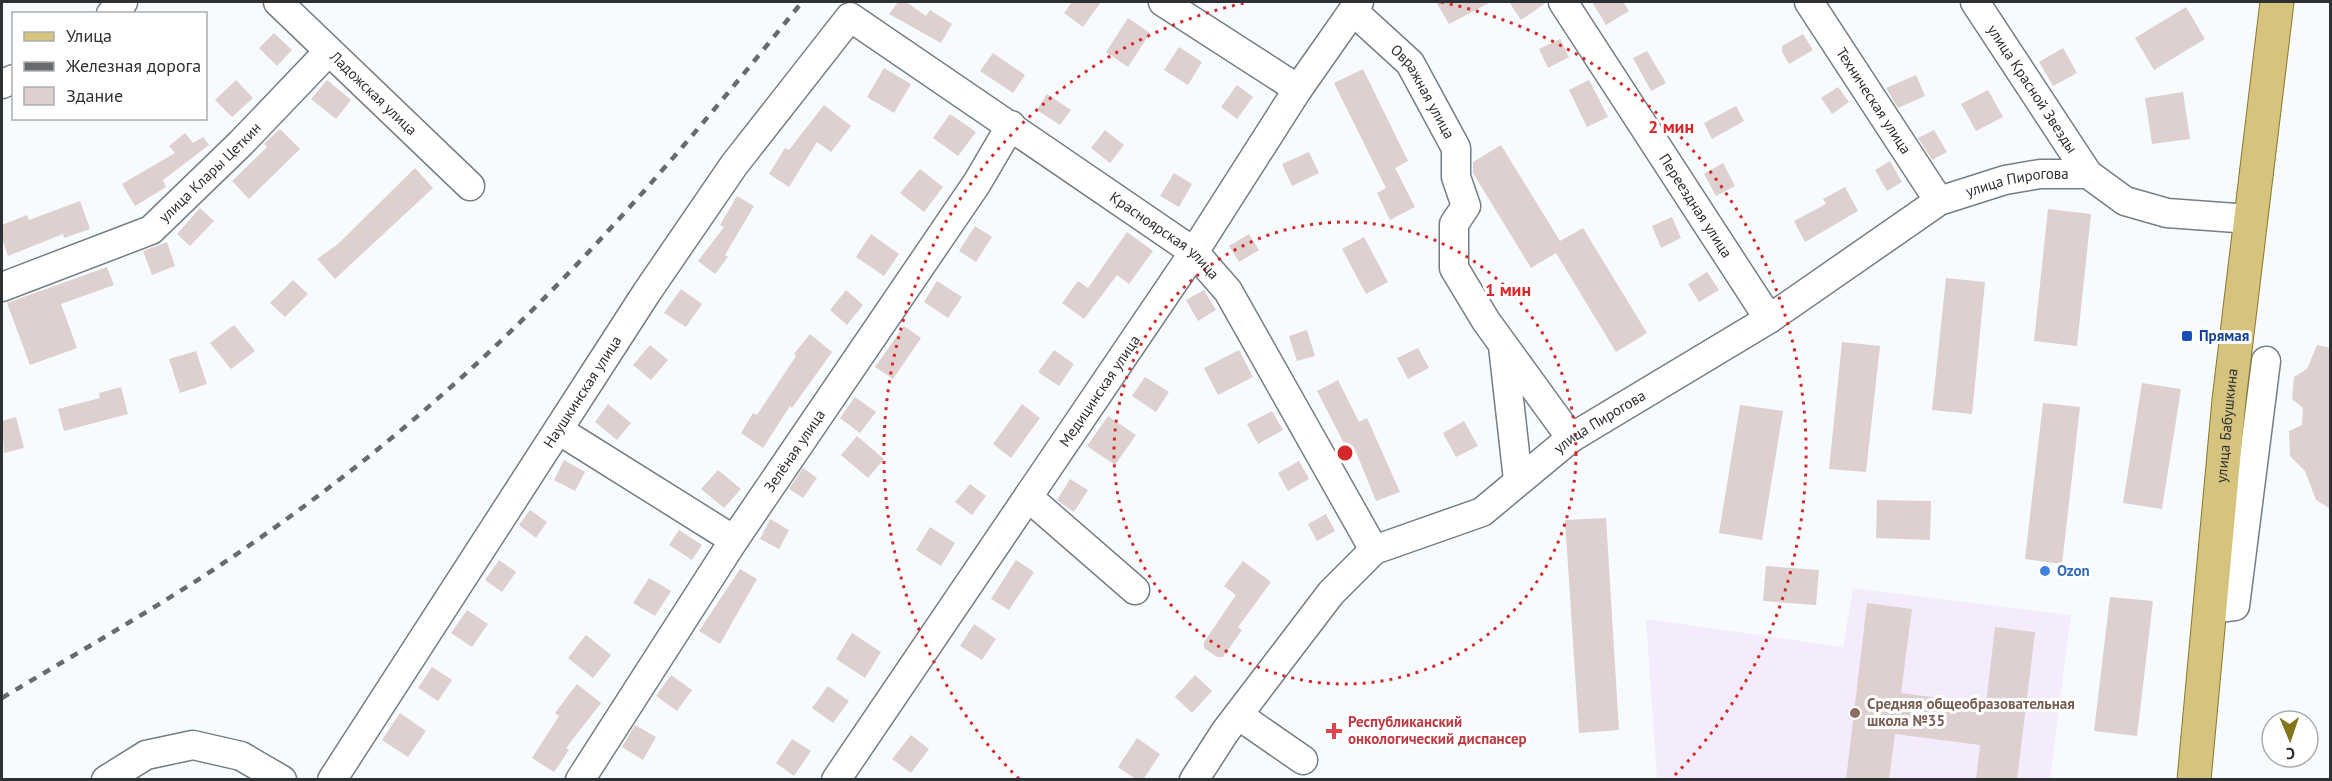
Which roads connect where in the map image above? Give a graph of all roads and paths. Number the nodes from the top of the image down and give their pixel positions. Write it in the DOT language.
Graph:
graph roads {
  1 [pos="278,2"];
  2 [pos="1163,2"];
  3 [pos="1563,2"];
  4 [pos="1809,2"];
  5 [pos="1975,2"];
  6 [pos="2277,2"];
  7 [pos="1356,6"];
  8 [pos="850,17"];
  9 [pos="328,52"];
  10 [pos="1298,89"];
  11 [pos="1011,125"];
  12 [pos="2088,174"];
  13 [pos="470,186"];
  14 [pos="1939,201"];
  15 [pos="2250,219"];
  16 [pos="1194,252"];
  17 [pos="2,287"];
  18 [pos="1769,319"];
  19 [pos="1503,344"];
  20 [pos="2266,361"];
  21 [pos="560,431"];
  22 [pos="1570,438"];
  23 [pos="1518,480"];
  24 [pos="1028,497"];
  25 [pos="734,540"];
  26 [pos="1374,550"];
  27 [pos="1135,590"];
  28 [pos="2208,609"];
  29 [pos="1239,715"];
  30 [pos="1303,760"];
  31 [pos="106,780"];
  32 [pos="282,780"];
  33 [pos="332,780"];
  34 [pos="580,780"];
  35 [pos="836,780"];
  36 [pos="1194,780"];
  37 [pos="2194,780"];
  1 -- 9 [label="street, Ладожская улица"];
  2 -- 10 [label="street"];
  3 -- 18 [label="street, Переездная улица"];
  4 -- 14 [label="street, Техническая улица"];
  5 -- 12 [label="street, улица Красной Звезды"];
  6 -- 15 [label="main road, улица Бабушкина"];
  7 -- 10 [label="street, Медицинская улица"];
  7 -- 19 [label="street, Овражная улица"];
  8 -- 11 [label="street, Красноярская улица"];
  8 -- 21 [label="street, Наушкинская улица"];
  9 -- 13 [label="street, Ладожская улица"];
  9 -- 17 [label="street, улица Клары Цеткин"];
  10 -- 16 [label="street, Медицинская улица"];
  11 -- 16 [label="street, Красноярская улица"];
  11 -- 25 [label="street, Зелёная улица"];
  12 -- 14 [label="street, улица Пирогова"];
  12 -- 15 [label="street"];
  14 -- 18 [label="street, улица Пирогова"];
  15 -- 28 [label="main road, улица Бабушкина"];
  16 -- 24 [label="street, Медицинская улица"];
  16 -- 26 [label="street, Красноярская улица"];
  18 -- 22 [label="street, улица Пирогова"];
  19 -- 22 [label="street, Овражная улица"];
  19 -- 23 [label="street"];
  20 -- 28 [label="street"];
  21 -- 25 [label="street"];
  21 -- 33 [label="street, Наушкинская улица"];
  22 -- 23 [label="street, улица Пирогова"];
  23 -- 26 [label="street, улица Пирогова"];
  24 -- 27 [label="street"];
  24 -- 35 [label="street, Медицинская улица"];
  25 -- 34 [label="street, Зелёная улица"];
  26 -- 29 [label="street, улица Пирогова"];
  28 -- 37 [label="main road, улица Бабушкина"];
  29 -- 30 [label="street"];
  29 -- 36 [label="street, улица Пирогова"];
  31 -- 32 [label="street"];
}
